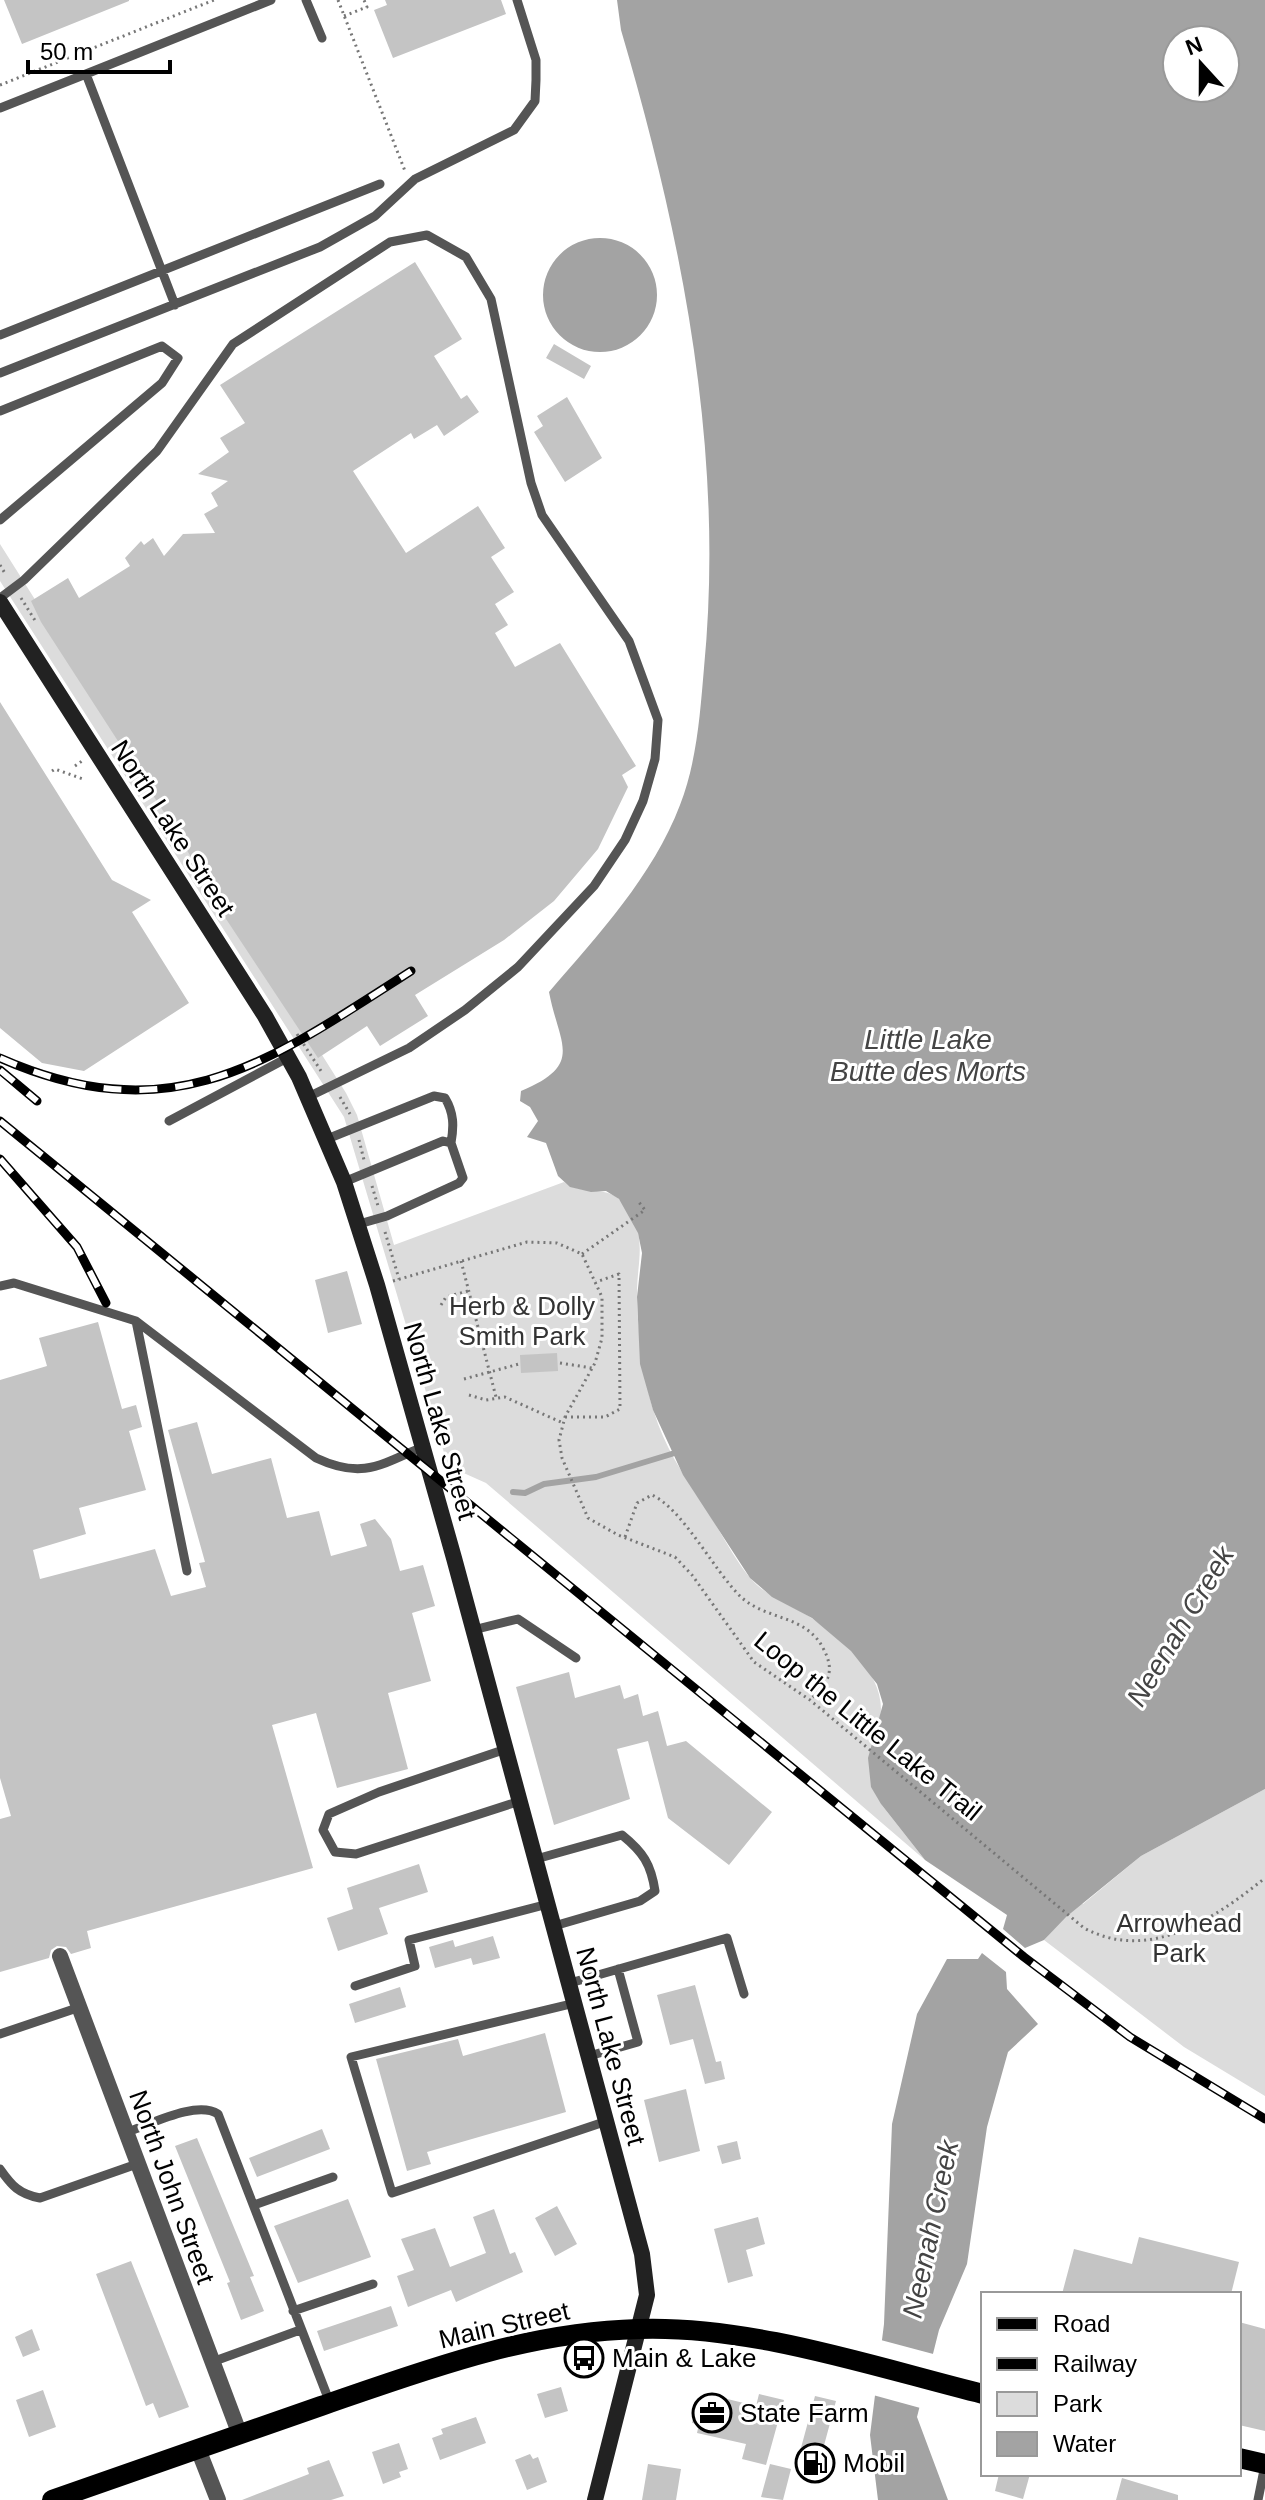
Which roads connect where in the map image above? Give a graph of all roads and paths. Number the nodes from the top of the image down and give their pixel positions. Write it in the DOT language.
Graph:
graph roads {
  1 [pos="214,0"];
  2 [pos="271,0"];
  3 [pos="306,0"];
  4 [pos="338,0"];
  5 [pos="364,0"];
  6 [pos="517,0"];
  7 [pos="344,16"];
  8 [pos="322,38"];
  9 [pos="86,74"];
  10 [pos="0,85"];
  11 [pos="0,108"];
  12 [pos="411,183"];
  13 [pos="380,184"];
  14 [pos="161,271"];
  15 [pos="175,305"];
  16 [pos="0,335"];
  17 [pos="0,373"];
  18 [pos="0,411"];
  19 [pos="0,520"];
  20 [pos="0,600"];
  21 [pos="82,761"];
  22 [pos="75,766"];
  23 [pos="52,771"];
  24 [pos="83,779"];
  25 [pos="289,1057"];
  26 [pos="308,1097"];
  27 [pos="169,1121"];
  28 [pos="327,1139"];
  29 [pos="451,1143"];
  30 [pos="344,1182"];
  31 [pos="638,1201"];
  32 [pos="359,1224"];
  33 [pos="582,1254"];
  34 [pos="460,1261"];
  35 [pos="399,1279"];
  36 [pos="596,1282"];
  37 [pos="0,1286"];
  38 [pos="468,1291"];
  39 [pos="441,1305"];
  40 [pos="136,1321"];
  41 [pos="560,1363"];
  42 [pos="519,1364"];
  43 [pos="593,1368"];
  44 [pos="489,1371"];
  45 [pos="464,1379"];
  46 [pos="469,1395"];
  47 [pos="496,1397"];
  48 [pos="565,1417"];
  49 [pos="563,1423"];
  50 [pos="422,1447"];
  51 [pos="625,1537"];
  52 [pos="187,1571"];
  53 [pos="473,1630"];
  54 [pos="576,1658"];
  55 [pos="810,1700"];
  56 [pos="506,1749"];
  57 [pos="520,1801"];
  58 [pos="536,1859"];
  59 [pos="1265,1878"];
  60 [pos="548,1904"];
  61 [pos="554,1926"];
  62 [pos="60,1956"];
  63 [pos="618,1969"];
  64 [pos="570,1983"];
  65 [pos="355,1986"];
  66 [pos="744,1994"];
  67 [pos="575,2003"];
  68 [pos="80,2007"];
  69 [pos="0,2034"];
  70 [pos="589,2056"];
  71 [pos="607,2121"];
  72 [pos="127,2132"];
  73 [pos="137,2164"];
  74 [pos="0,2169"];
  75 [pos="333,2177"];
  76 [pos="254,2205"];
  77 [pos="373,2284"];
  78 [pos="293,2311"];
  79 [pos="640,2329"];
  80 [pos="300,2330"];
  81 [pos="212,2362"];
  82 [pos="981,2394"];
  83 [pos="330,2403"];
  84 [pos="240,2435"];
  85 [pos="198,2449"];
  86 [pos="1241,2459"];
  87 [pos="1265,2465"];
  88 [pos="52,2500"];
  89 [pos="218,2500"];
  90 [pos="595,2500"];
  91 [pos="1258,2500"];
  1 -- 10 [label="path"];
  2 -- 9 [label="lane"];
  3 -- 8 [label="lane"];
  4 -- 7 [label="path"];
  5 -- 7 [label="path"];
  6 -- 12 [label="lane"];
  7 -- 12 [label="path"];
  9 -- 11 [label="lane"];
  9 -- 14 [label="lane"];
  12 -- 15 [label="lane"];
  13 -- 14 [label="lane"];
  14 -- 15 [label="lane"];
  14 -- 16 [label="lane"];
  15 -- 17 [label="lane"];
  18 -- 19 [label="lane"];
  20 -- 25 [label="main road, North Lake Street"];
  20 -- 26 [label="lane"];
  21 -- 22 [label="path"];
  23 -- 24 [label="path"];
  25 -- 26 [label="main road, North Lake Street"];
  25 -- 27 [label="lane"];
  26 -- 28 [label="main road, North Lake Street"];
  28 -- 29 [label="lane"];
  28 -- 30 [label="main road, North Lake Street"];
  29 -- 30 [label="lane"];
  29 -- 32 [label="lane"];
  30 -- 32 [label="main road, North Lake Street"];
  31 -- 33 [label="path"];
  32 -- 50 [label="main road, North Lake Street"];
  33 -- 34 [label="path"];
  33 -- 36 [label="path, Loop the Little Lake Trail"];
  34 -- 35 [label="path"];
  34 -- 38 [label="path"];
  36 -- 43 [label="path, Loop the Little Lake Trail"];
  36 -- 48 [label="path"];
  37 -- 40 [label="lane"];
  38 -- 39 [label="path"];
  38 -- 44 [label="path"];
  40 -- 50 [label="lane"];
  40 -- 52 [label="lane"];
  41 -- 43 [label="path"];
  42 -- 44 [label="path"];
  43 -- 48 [label="path, Loop the Little Lake Trail"];
  44 -- 45 [label="path"];
  44 -- 47 [label="path"];
  46 -- 47 [label="path"];
  47 -- 49 [label="path"];
  48 -- 49 [label="path, Loop the Little Lake Trail"];
  49 -- 51 [label="path, Loop the Little Lake Trail"];
  50 -- 53 [label="main road, North Lake Street"];
  51 -- 55 [label="path, Loop the Little Lake Trail"];
  51 -- 55 [label="path"];
  53 -- 54 [label="lane"];
  53 -- 56 [label="main road, North Lake Street"];
  55 -- 59 [label="path, Loop the Little Lake Trail"];
  56 -- 57 [label="main road, North Lake Street"];
  56 -- 57 [label="lane"];
  57 -- 58 [label="main road, North Lake Street"];
  58 -- 60 [label="main road, North Lake Street"];
  58 -- 61 [label="lane"];
  60 -- 61 [label="main road, North Lake Street"];
  60 -- 65 [label="lane"];
  61 -- 64 [label="main road, North Lake Street"];
  62 -- 68 [label="street, North John Street"];
  63 -- 64 [label="lane"];
  63 -- 66 [label="lane"];
  63 -- 70 [label="lane"];
  64 -- 67 [label="main road, North Lake Street"];
  67 -- 70 [label="main road, North Lake Street"];
  67 -- 71 [label="lane"];
  68 -- 69 [label="lane"];
  68 -- 72 [label="street, North John Street"];
  70 -- 71 [label="main road, North Lake Street"];
  71 -- 79 [label="main road, North Lake Street"];
  72 -- 73 [label="street, North John Street"];
  72 -- 76 [label="lane"];
  73 -- 74 [label="lane"];
  73 -- 81 [label="street, North John Street"];
  75 -- 76 [label="lane"];
  76 -- 78 [label="lane"];
  77 -- 78 [label="lane"];
  78 -- 80 [label="lane"];
  79 -- 82 [label="main road, Main Street"];
  79 -- 83 [label="main road, Main Street"];
  79 -- 90 [label="main road, North Lake Street"];
  80 -- 81 [label="lane"];
  80 -- 83 [label="lane"];
  81 -- 84 [label="street, North John Street"];
  83 -- 84 [label="main road, Main Street"];
  84 -- 85 [label="main road, Main Street"];
  85 -- 88 [label="main road, Main Street"];
  85 -- 89 [label="street"];
  86 -- 87 [label="main road"];
  87 -- 91 [label="lane"];
}
